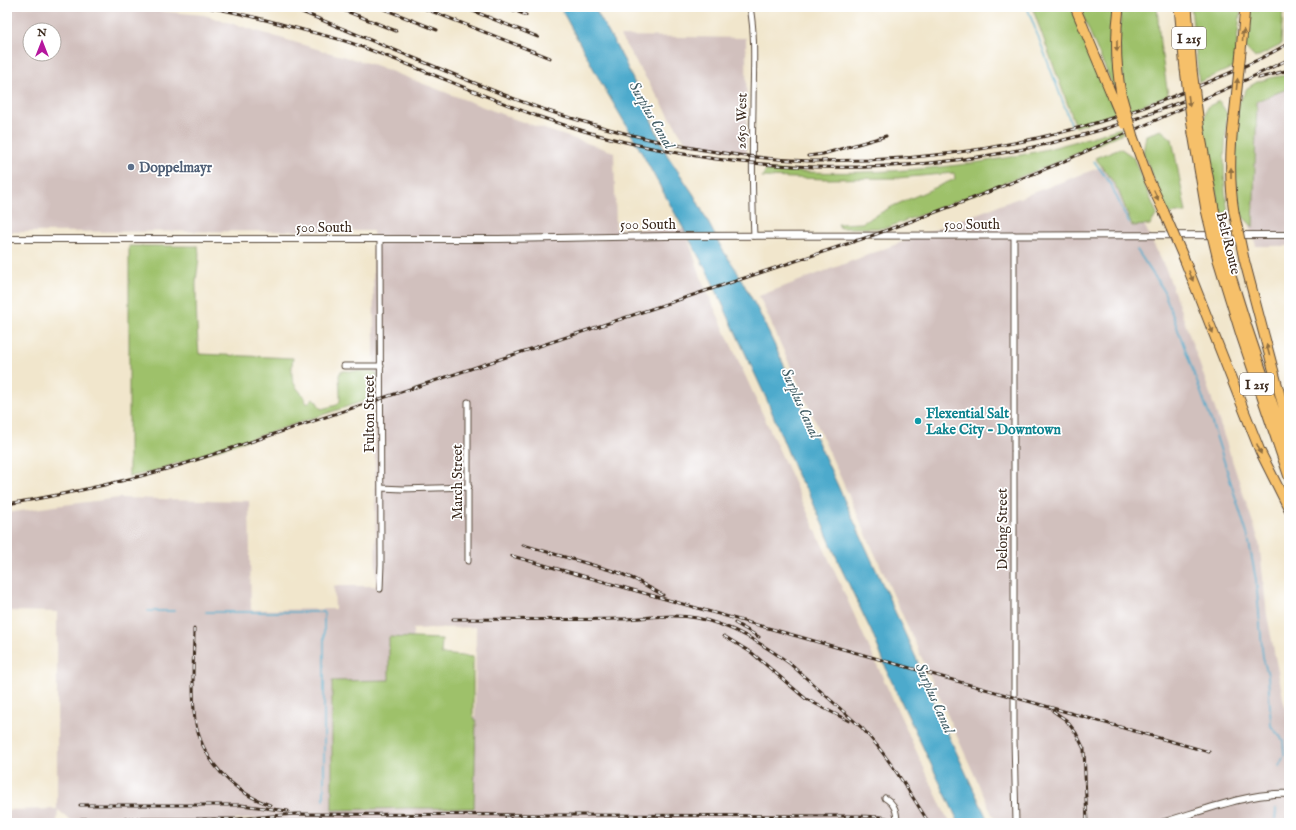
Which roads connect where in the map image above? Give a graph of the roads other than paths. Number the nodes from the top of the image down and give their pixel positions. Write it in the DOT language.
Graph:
graph roads {
  1 [pos="750,7"];
  2 [pos="1075,7"];
  3 [pos="1119,7"];
  4 [pos="1179,7"];
  5 [pos="1187,7"];
  6 [pos="1245,7"];
  7 [pos="1188,69"];
  8 [pos="1117,96"];
  9 [pos="1289,235"];
  10 [pos="754,236"];
  11 [pos="1014,236"];
  12 [pos="7,239"];
  13 [pos="380,239"];
  14 [pos="1222,260"];
  15 [pos="344,366"];
  16 [pos="381,366"];
  17 [pos="468,402"];
  18 [pos="1289,429"];
  19 [pos="1289,453"];
  20 [pos="1289,477"];
  21 [pos="469,487"];
  22 [pos="381,488"];
  23 [pos="1289,509"];
  24 [pos="468,562"];
  25 [pos="380,589"];
  26 [pos="1289,794"];
  27 [pos="885,798"];
  28 [pos="1166,822"];
  29 [pos="897,823"];
  30 [pos="1016,823"];
  1 -- 10 [label="street, 2650 West"];
  2 -- 8 [label="highway"];
  3 -- 8 [label="highway, one-way"];
  4 -- 7 [label="highway, Belt Route / I 215"];
  5 -- 7 [label="highway, Belt Route / I 215"];
  18 -- 6 [label="highway, one-way, bridge"];
  7 -- 14 [label="highway, Belt Route / I 215, bridge"];
  8 -- 23 [label="highway, one-way, bridge"];
  9 -- 11 [label="street, 500 South"];
  10 -- 11 [label="street, 500 South"];
  10 -- 13 [label="street, 500 South"];
  11 -- 30 [label="street, Delong Street"];
  12 -- 13 [label="street, 500 South"];
  13 -- 16 [label="street, Fulton Street"];
  14 -- 19 [label="highway, Belt Route / I 215"];
  14 -- 20 [label="highway, Belt Route / I 215"];
  15 -- 16 [label="street"];
  16 -- 22 [label="street, Fulton Street"];
  17 -- 21 [label="street, March Street"];
  21 -- 22 [label="street"];
  21 -- 24 [label="street, March Street"];
  22 -- 25 [label="street, Fulton Street"];
  26 -- 28 [label="street"];
  27 -- 29 [label="street"];
}
